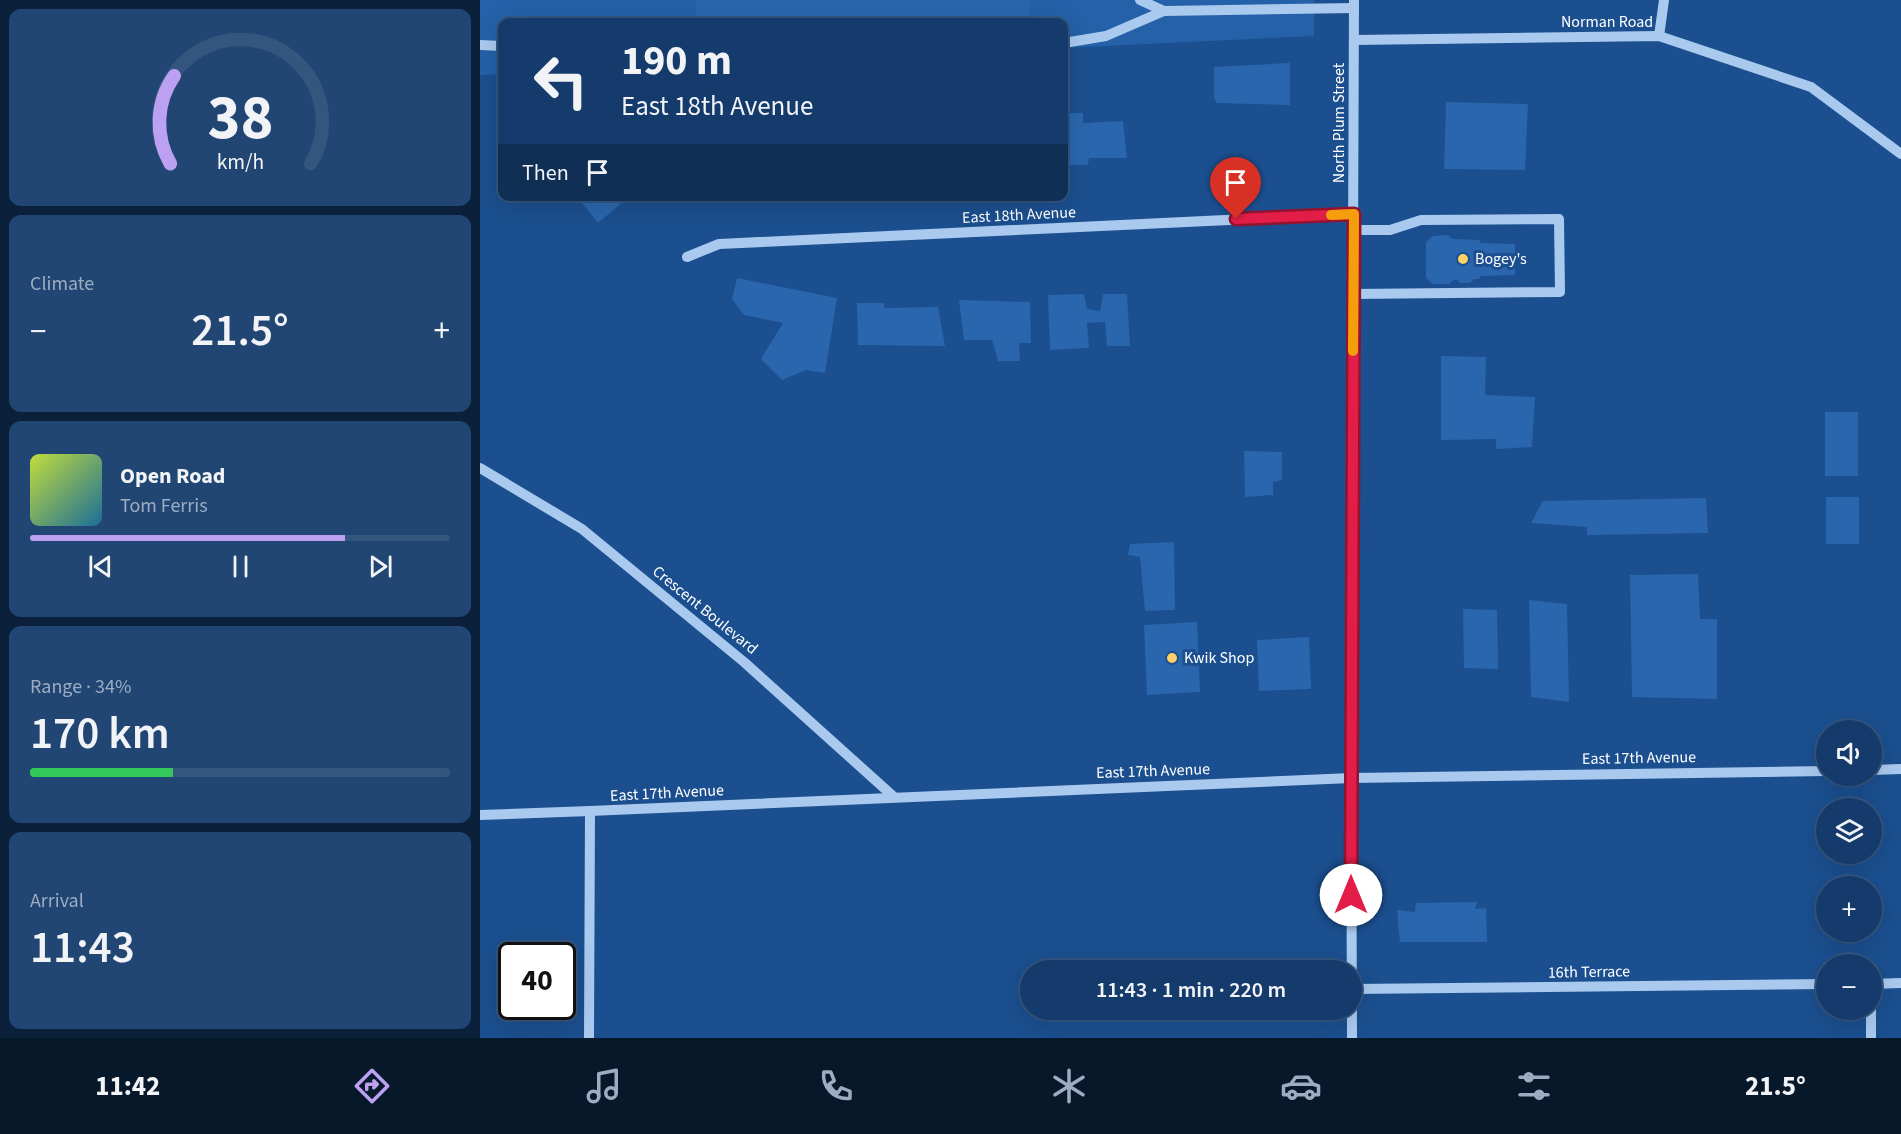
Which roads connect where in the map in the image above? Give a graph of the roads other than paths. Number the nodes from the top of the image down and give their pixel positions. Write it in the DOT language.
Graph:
graph roads {
  1 [pos="1140,0"];
  2 [pos="1664,0"];
  3 [pos="1354,4"];
  4 [pos="1164,11"];
  5 [pos="1659,36"];
  6 [pos="1354,40"];
  7 [pos="1068,42"];
  8 [pos="480,45"];
  9 [pos="498,46"];
  10 [pos="1901,154"];
  11 [pos="1354,214"];
  12 [pos="1354,230"];
  13 [pos="687,257"];
  14 [pos="1353,294"];
  15 [pos="480,468"];
  16 [pos="1901,769"];
  17 [pos="1882,770"];
  18 [pos="1816,771"];
  19 [pos="1351,778"];
  20 [pos="894,797"];
  21 [pos="590,811"];
  22 [pos="480,815"];
  23 [pos="1352,960"];
  24 [pos="1901,983"];
  25 [pos="1816,984"];
  26 [pos="1882,984"];
  27 [pos="1362,989"];
  28 [pos="1352,1020"];
  29 [pos="1871,1020"];
  30 [pos="589,1038"];
  31 [pos="1352,1038"];
  32 [pos="1871,1038"];
  1 -- 4 [label="street"];
  2 -- 5 [label="street"];
  3 -- 4 [label="street"];
  3 -- 6 [label="street, North Plum Street"];
  4 -- 7 [label="street"];
  5 -- 6 [label="street, Norman Road"];
  5 -- 10 [label="street, Norman Road"];
  6 -- 11 [label="street, North Plum Street"];
  8 -- 9 [label="street"];
  11 -- 12 [label="street, North Plum Street"];
  11 -- 13 [label="street, East 18th Avenue"];
  12 -- 14 [label="street, North Plum Street"];
  12 -- 14 [label="street"];
  14 -- 19 [label="street, North Plum Street"];
  15 -- 20 [label="street, Crescent Boulevard"];
  16 -- 17 [label="street"];
  18 -- 19 [label="street, East 17th Avenue"];
  19 -- 20 [label="street, East 17th Avenue"];
  19 -- 23 [label="street, North Plum Street"];
  20 -- 21 [label="street, East 17th Avenue"];
  21 -- 22 [label="street, East 17th Avenue"];
  21 -- 30 [label="street"];
  24 -- 26 [label="street"];
  25 -- 27 [label="street, 16th Terrace"];
  28 -- 31 [label="street, North Plum Street"];
  29 -- 32 [label="street"];
}
